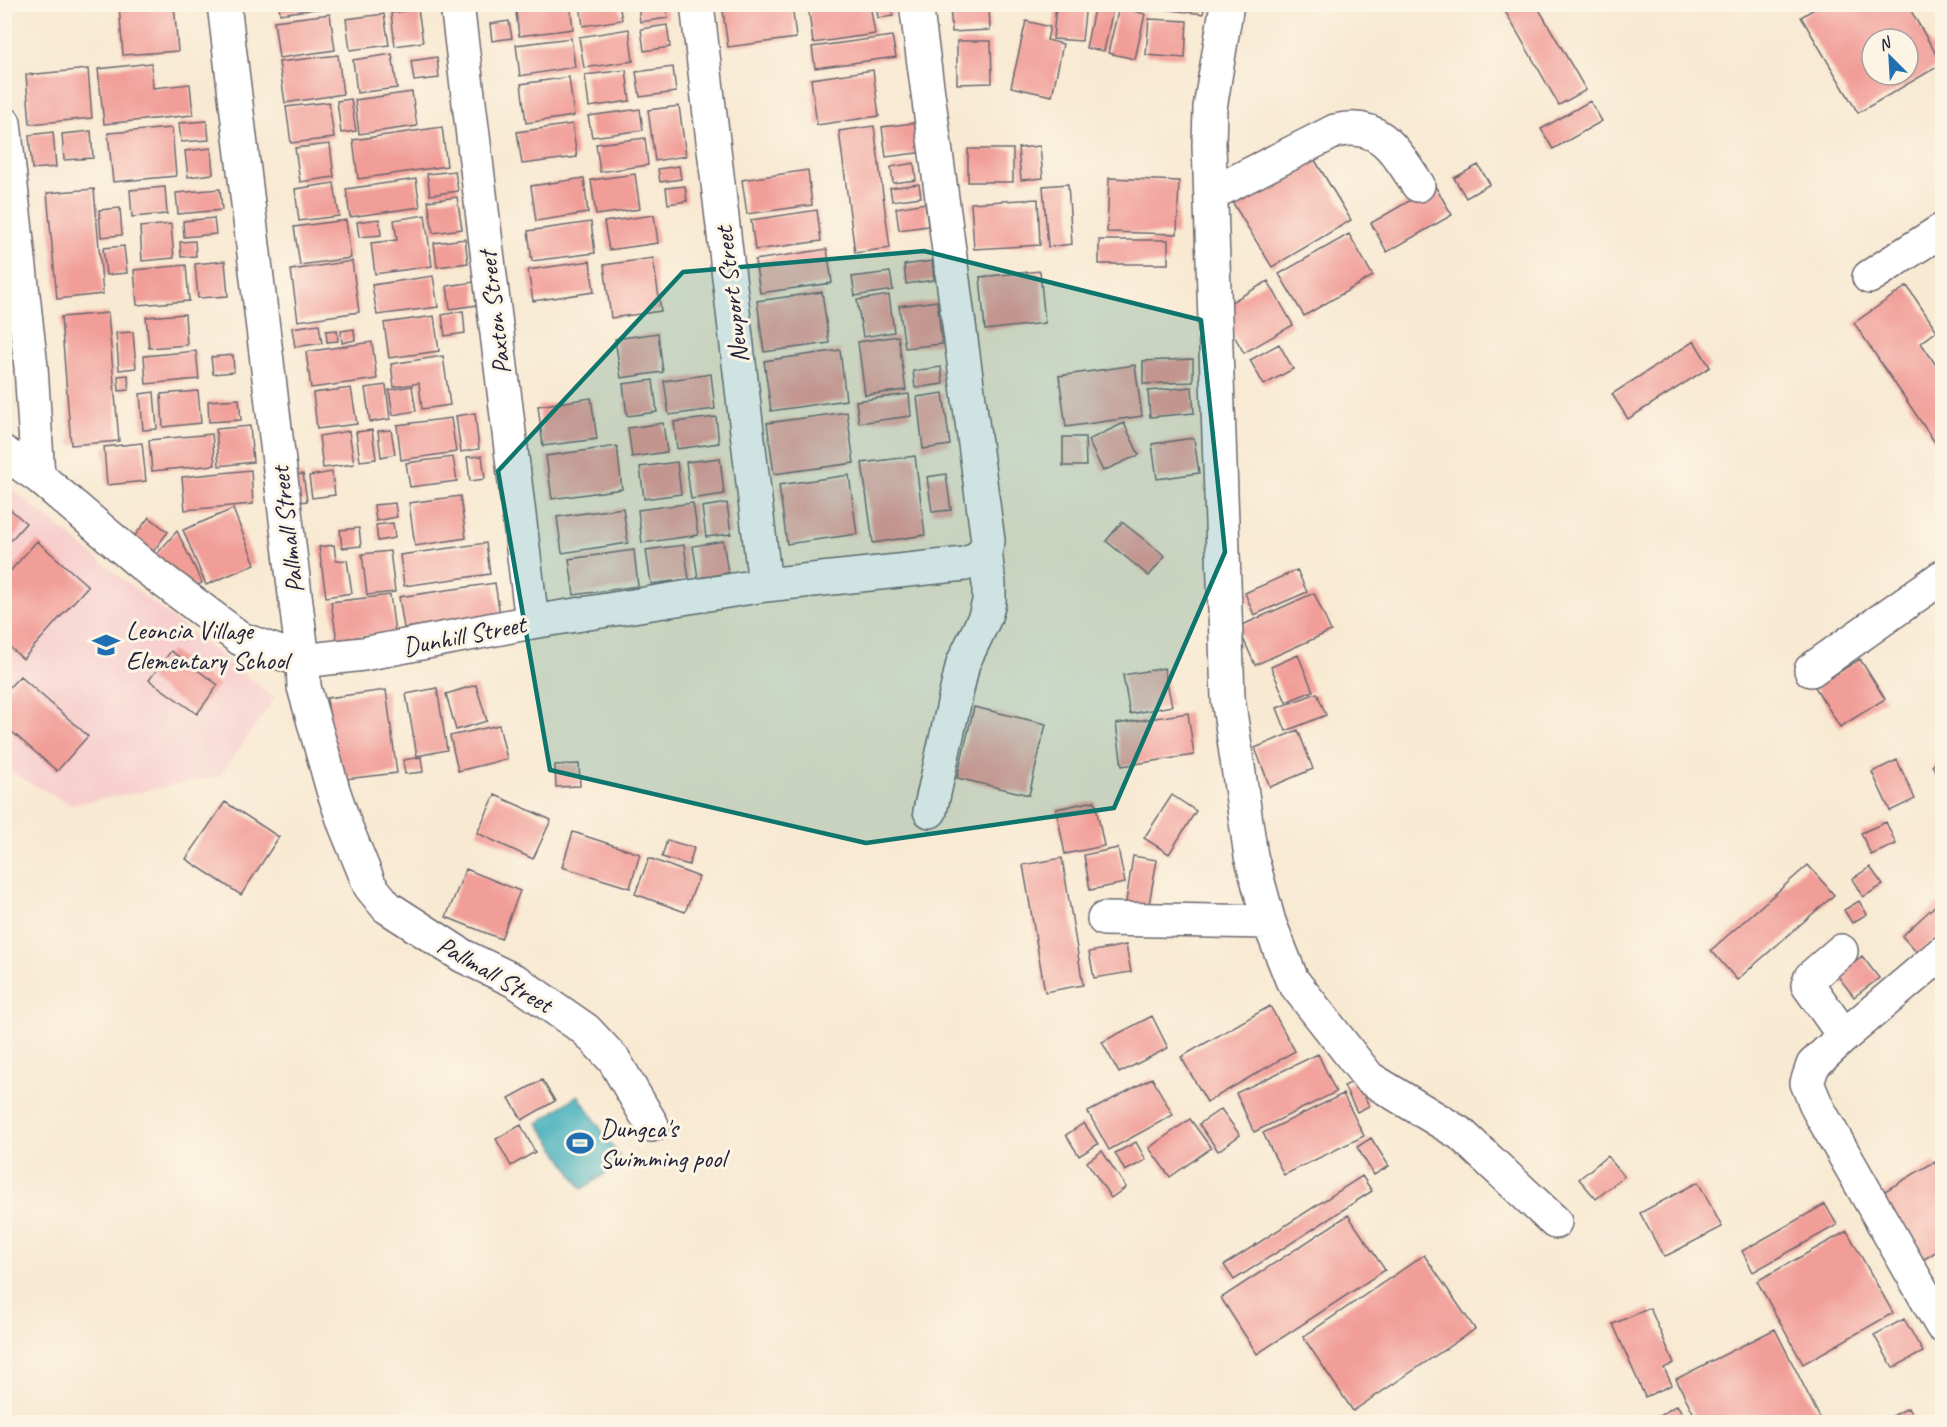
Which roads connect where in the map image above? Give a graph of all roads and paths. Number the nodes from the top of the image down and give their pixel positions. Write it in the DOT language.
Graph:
graph roads {
  1 [pos="224,4"];
  2 [pos="457,4"];
  3 [pos="697,4"];
  4 [pos="916,4"];
  5 [pos="1227,4"];
  6 [pos="4,123"];
  7 [pos="1418,185"];
  8 [pos="1211,194"];
  9 [pos="1942,230"];
  10 [pos="1869,277"];
  11 [pos="4,453"];
  12 [pos="38,476"];
  13 [pos="985,550"];
  14 [pos="1942,577"];
  15 [pos="765,585"];
  16 [pos="532,622"];
  17 [pos="303,661"];
  18 [pos="1811,670"];
  19 [pos="930,811"];
  20 [pos="1104,919"];
  21 [pos="1269,922"];
  22 [pos="1841,951"];
  23 [pos="1942,953"];
  24 [pos="1844,1036"];
  25 [pos="652,1125"];
  26 [pos="1555,1222"];
  27 [pos="1942,1326"];
  1 -- 17 [label="street, Pallmall Street"];
  2 -- 16 [label="street, Paxton Street"];
  3 -- 15 [label="street, Newport Street"];
  4 -- 13 [label="street"];
  5 -- 8 [label="street"];
  6 -- 12 [label="street"];
  7 -- 8 [label="street"];
  8 -- 21 [label="street"];
  9 -- 10 [label="street"];
  11 -- 12 [label="street, Dunhill Street"];
  12 -- 17 [label="street, Dunhill Street"];
  13 -- 15 [label="street, Dunhill Street"];
  13 -- 19 [label="street"];
  14 -- 18 [label="street"];
  15 -- 16 [label="street, Dunhill Street"];
  16 -- 17 [label="street, Dunhill Street"];
  17 -- 25 [label="street, Pallmall Street"];
  20 -- 21 [label="street"];
  21 -- 26 [label="street"];
  22 -- 24 [label="street"];
  23 -- 24 [label="street"];
  24 -- 27 [label="street"];
}
